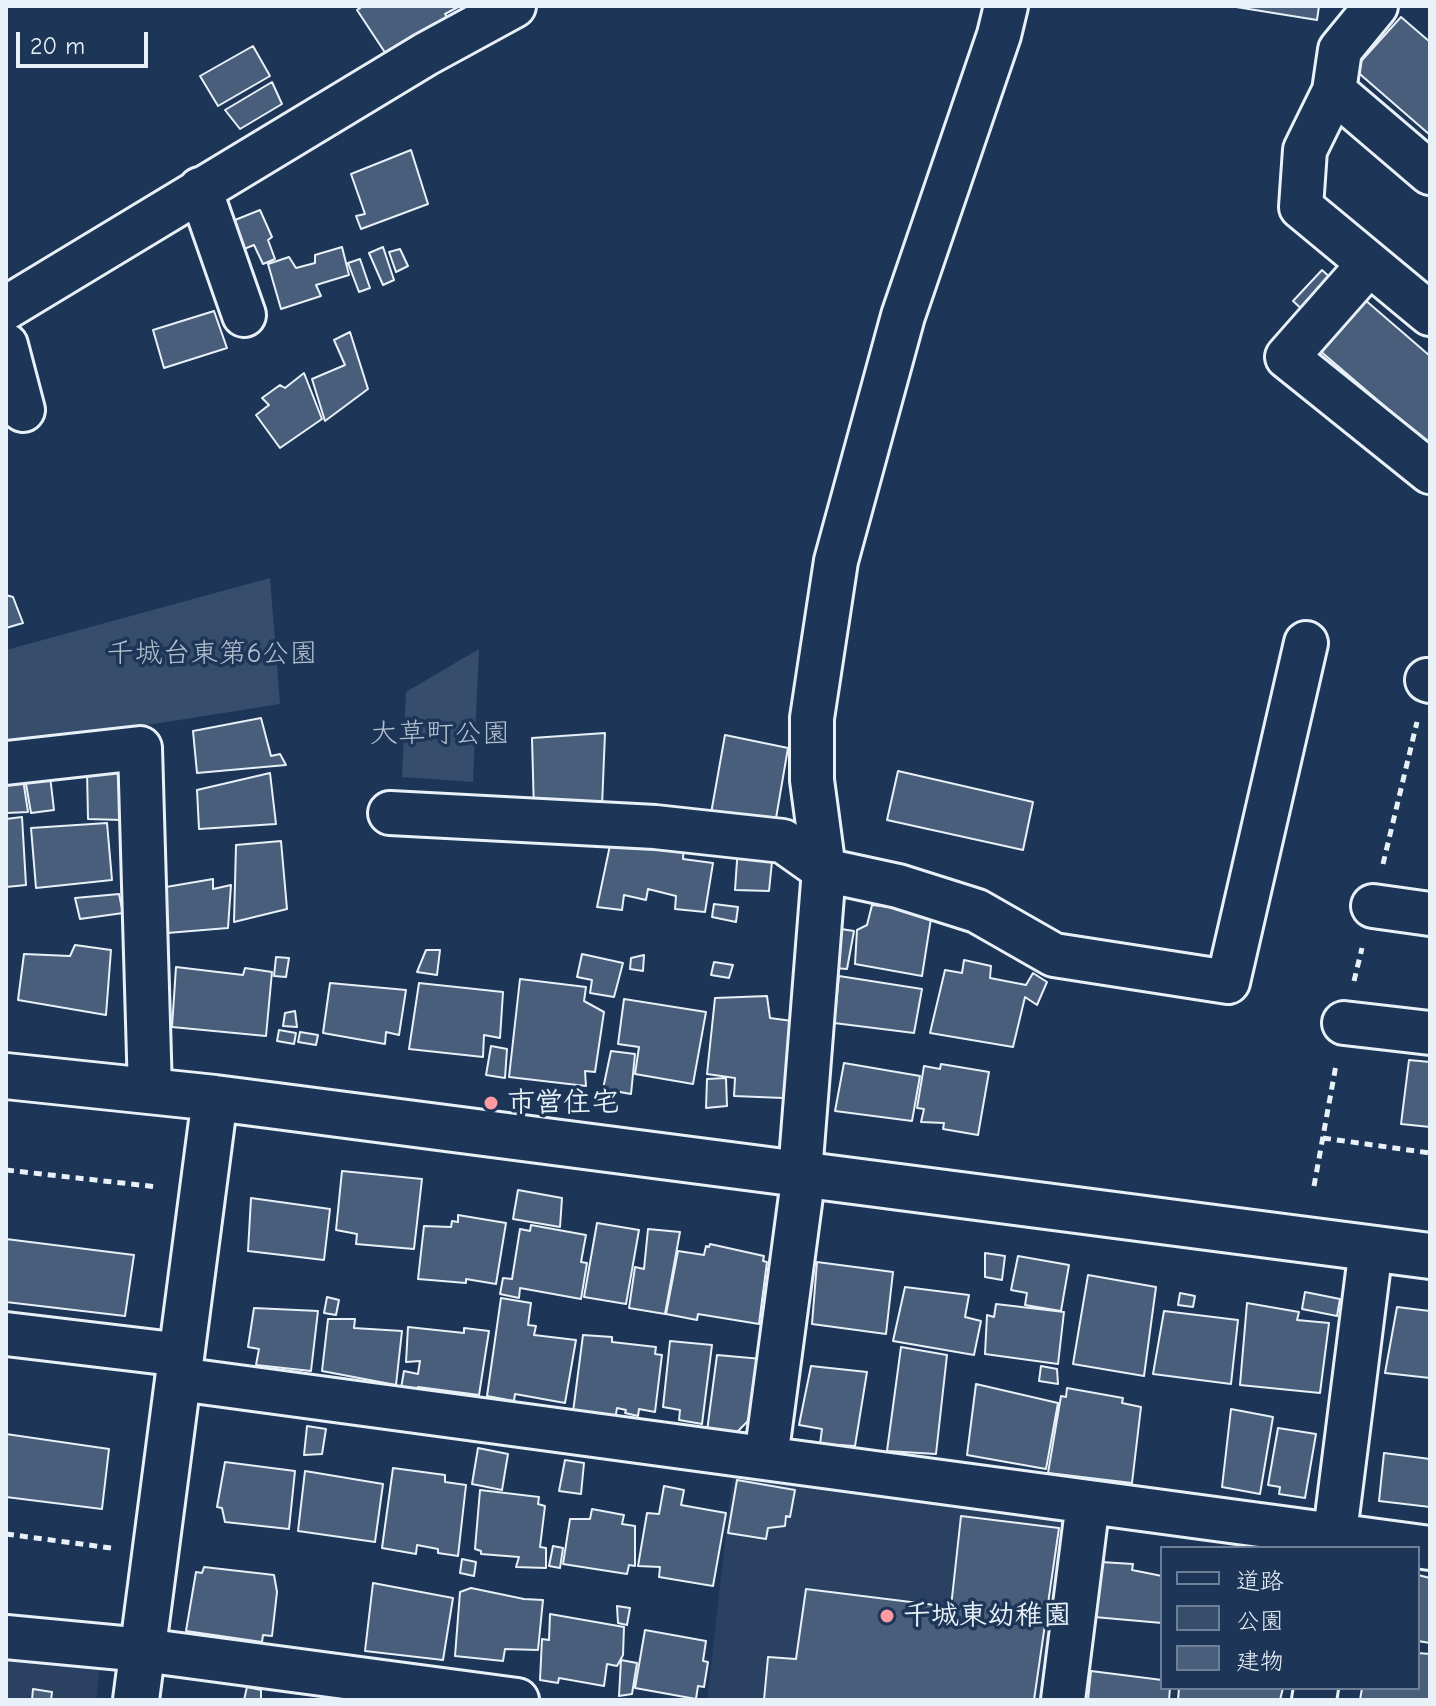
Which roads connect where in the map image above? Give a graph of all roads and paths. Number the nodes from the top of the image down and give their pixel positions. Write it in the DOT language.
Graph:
graph roads {
  1 [pos="514,6"];
  2 [pos="1006,6"];
  3 [pos="1376,6"];
  4 [pos="1334,91"];
  5 [pos="1430,173"];
  6 [pos="200,189"];
  7 [pos="1369,264"];
  8 [pos="6,308"];
  9 [pos="1430,314"];
  10 [pos="244,315"];
  11 [pos="6,345"];
  12 [pos="23,410"];
  13 [pos="1430,472"];
  14 [pos="1306,643"];
  15 [pos="6,763"];
  16 [pos="390,813"];
  17 [pos="824,870"];
  18 [pos="1373,906"];
  19 [pos="1430,914"];
  20 [pos="1344,1023"];
  21 [pos="1430,1033"];
  22 [pos="6,1076"];
  23 [pos="150,1091"];
  24 [pos="215,1098"];
  25 [pos="1323,1138"];
  26 [pos="1430,1153"];
  27 [pos="6,1170"];
  28 [pos="802,1173"];
  29 [pos="203,1192"];
  30 [pos="1371,1248"];
  31 [pos="1430,1256"];
  32 [pos="6,1334"];
  33 [pos="180,1367"];
  34 [pos="766,1458"];
  35 [pos="1088,1502"];
  36 [pos="6,1534"];
  37 [pos="1334,1541"];
  38 [pos="1403,1546"];
  39 [pos="156,1554"];
  40 [pos="6,1637"];
  41 [pos="143,1650"];
  42 [pos="136,1700"];
  43 [pos="517,1700"];
  44 [pos="1063,1700"];
  1 -- 6 [label="street"];
  2 -- 17 [label="street"];
  3 -- 4 [label="street"];
  4 -- 5 [label="street"];
  4 -- 7 [label="street"];
  6 -- 8 [label="street"];
  6 -- 10 [label="street"];
  7 -- 9 [label="street"];
  7 -- 13 [label="street"];
  11 -- 12 [label="street"];
  14 -- 17 [label="street"];
  15 -- 23 [label="street"];
  16 -- 17 [label="street"];
  17 -- 28 [label="street"];
  18 -- 19 [label="street"];
  20 -- 21 [label="street"];
  22 -- 23 [label="street"];
  23 -- 24 [label="street"];
  24 -- 28 [label="street"];
  24 -- 29 [label="street"];
  25 -- 26 [label="path"];
  27 -- 29 [label="path"];
  28 -- 30 [label="street"];
  28 -- 34 [label="street"];
  29 -- 33 [label="street"];
  30 -- 31 [label="street"];
  30 -- 37 [label="street"];
  32 -- 33 [label="street"];
  33 -- 34 [label="street"];
  33 -- 39 [label="street"];
  34 -- 35 [label="street"];
  35 -- 37 [label="street"];
  35 -- 44 [label="street"];
  36 -- 39 [label="path"];
  37 -- 38 [label="street"];
  39 -- 41 [label="street"];
  40 -- 41 [label="street"];
  41 -- 42 [label="street"];
  41 -- 43 [label="street"];
}
